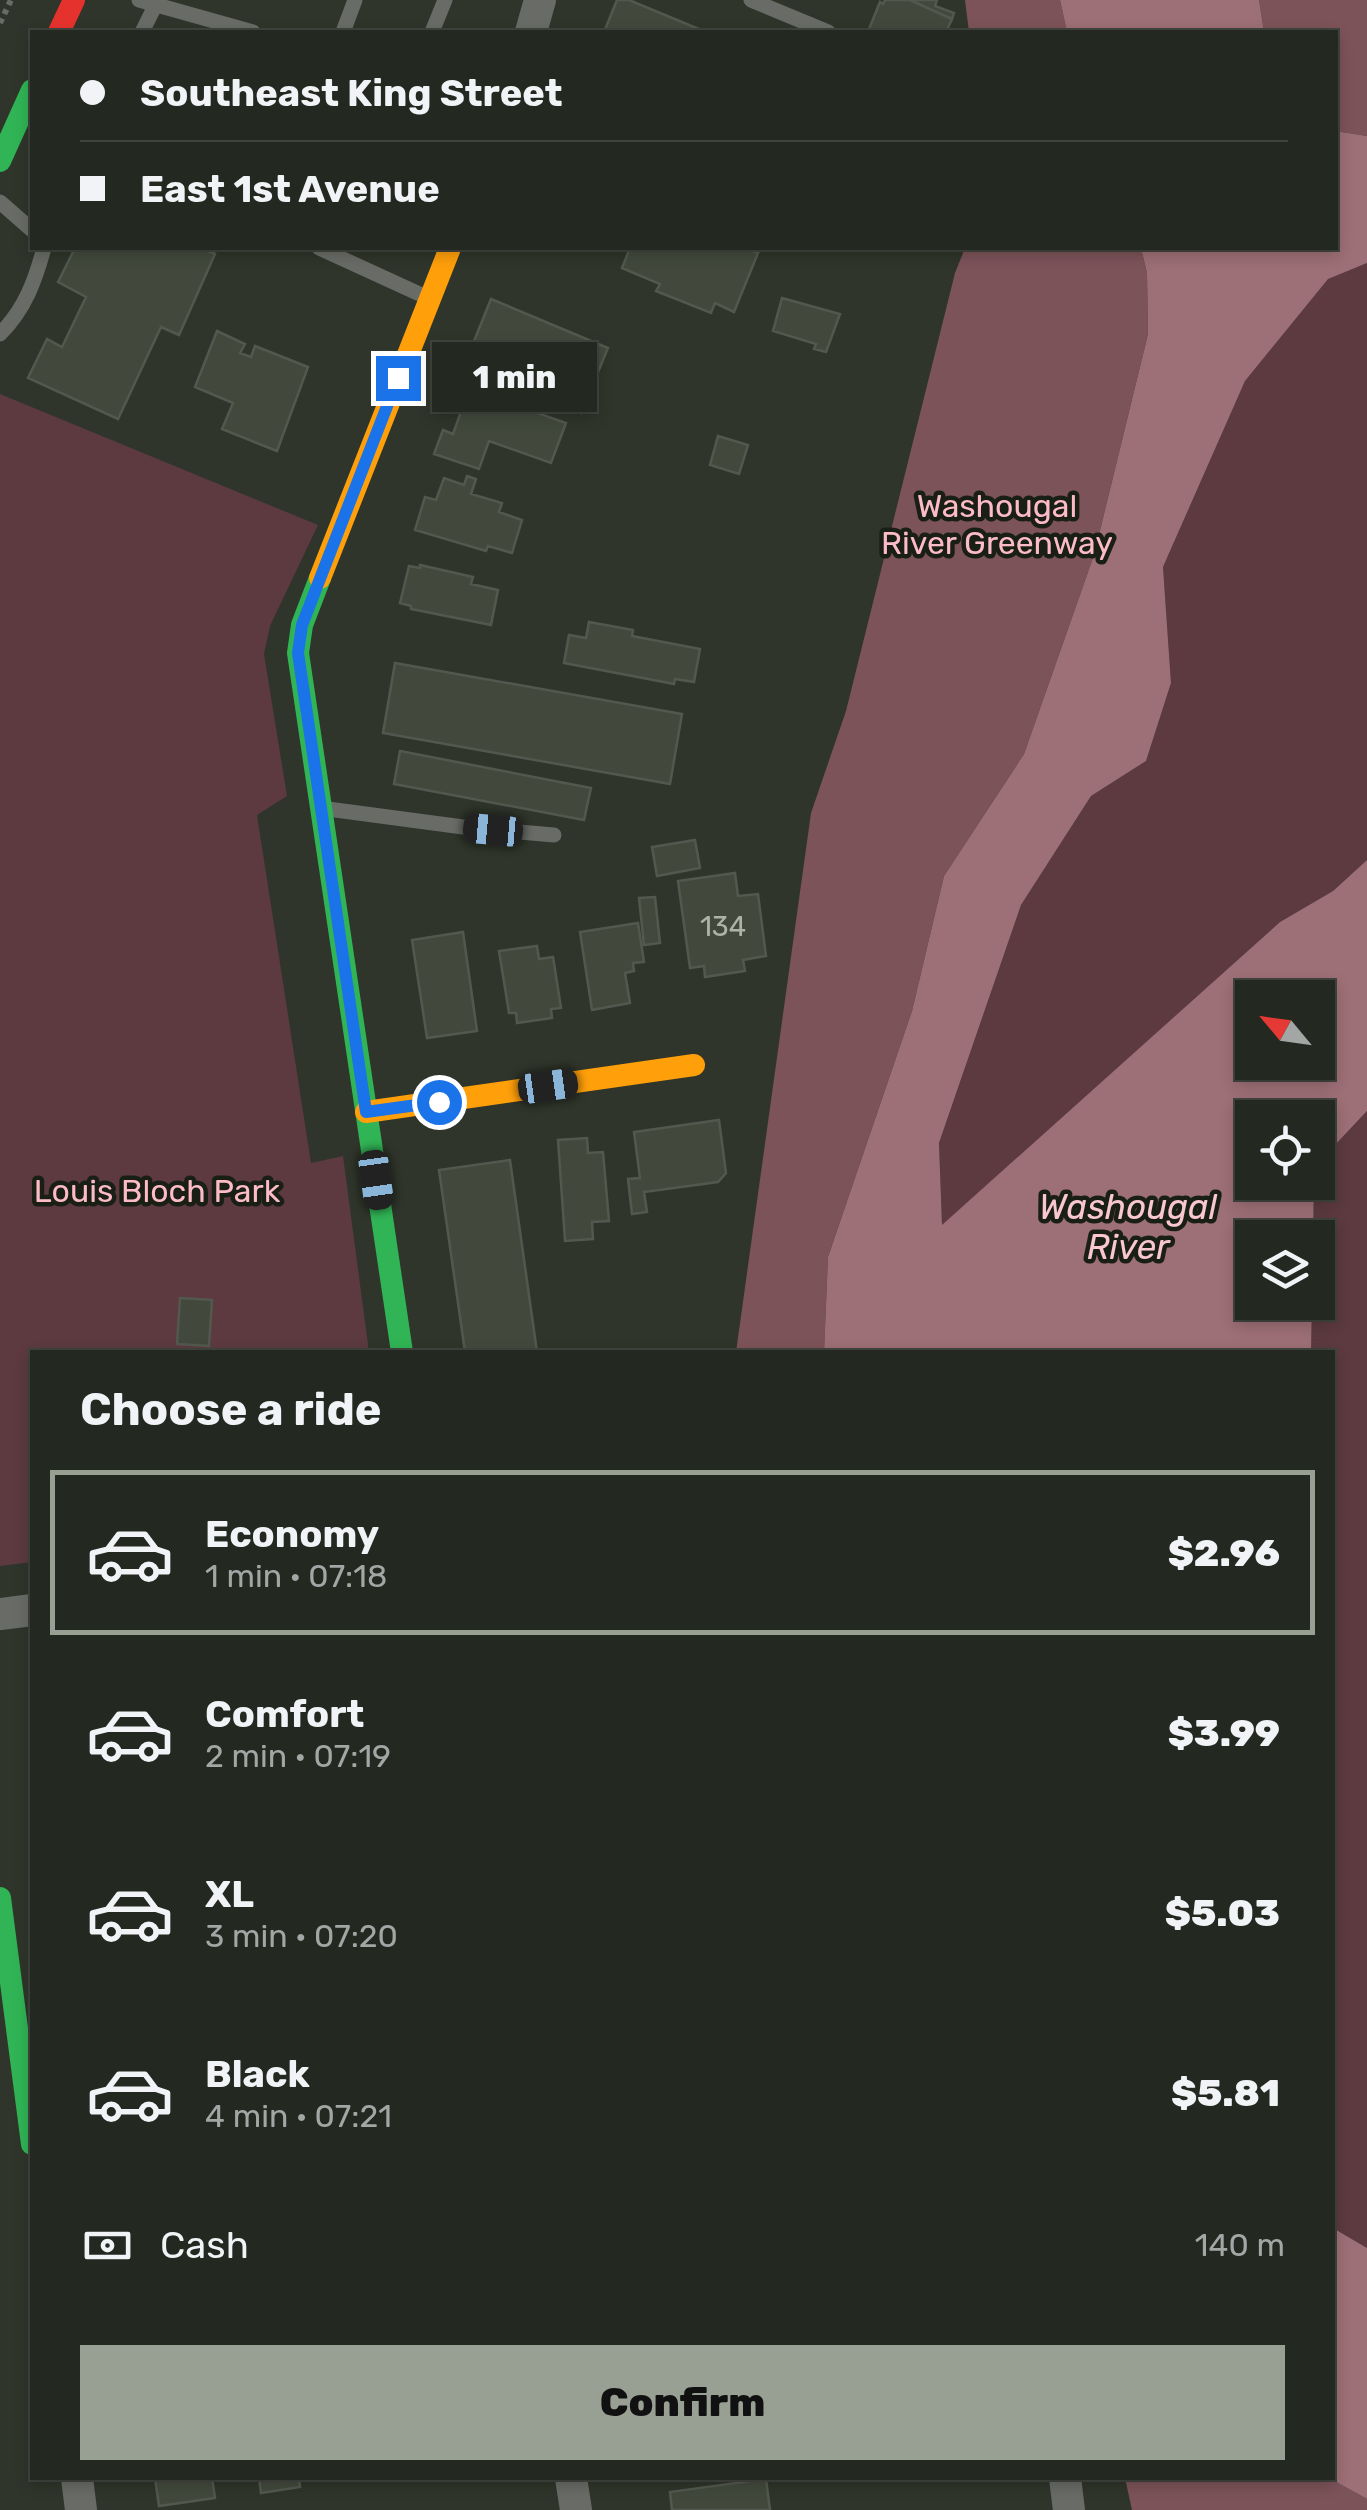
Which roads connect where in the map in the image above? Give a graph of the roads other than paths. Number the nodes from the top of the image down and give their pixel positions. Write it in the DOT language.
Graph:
graph roads {
  1 [pos="74,0"];
  2 [pos="138,0"];
  3 [pos="356,0"];
  4 [pos="445,0"];
  5 [pos="540,0"];
  6 [pos="751,0"];
  7 [pos="156,4"];
  8 [pos="60,30"];
  9 [pos="143,30"];
  10 [pos="245,30"];
  11 [pos="344,30"];
  12 [pos="433,30"];
  13 [pos="532,30"];
  14 [pos="823,30"];
  15 [pos="30,94"];
  16 [pos="0,161"];
  17 [pos="0,202"];
  18 [pos="30,228"];
  19 [pos="43,250"];
  20 [pos="449,250"];
  21 [pos="340,251"];
  22 [pos="430,298"];
  23 [pos="0,334"];
  24 [pos="320,808"];
  25 [pos="554,835"];
  26 [pos="694,1065"];
  27 [pos="366,1112"];
  28 [pos="402,1350"];
  29 [pos="30,1610"];
  30 [pos="0,1614"];
  31 [pos="0,1898"];
  32 [pos="20,2104"];
  33 [pos="30,2137"];
  34 [pos="76,2480"];
  35 [pos="571,2480"];
  36 [pos="1065,2480"];
  37 [pos="81,2510"];
  38 [pos="576,2510"];
  39 [pos="1069,2510"];
  1 -- 8 [label="street"];
  2 -- 7 [label="lane"];
  3 -- 11 [label="lane"];
  4 -- 12 [label="lane"];
  5 -- 13 [label="street"];
  6 -- 14 [label="lane"];
  7 -- 9 [label="lane"];
  7 -- 10 [label="lane"];
  15 -- 16 [label="street"];
  17 -- 18 [label="lane"];
  19 -- 23 [label="lane"];
  20 -- 22 [label="street"];
  21 -- 22 [label="lane"];
  22 -- 24 [label="street"];
  24 -- 25 [label="lane"];
  24 -- 27 [label="street"];
  26 -- 27 [label="street"];
  27 -- 28 [label="street"];
  29 -- 30 [label="street"];
  31 -- 32 [label="street"];
  32 -- 33 [label="street"];
  34 -- 37 [label="street"];
  35 -- 38 [label="street"];
  36 -- 39 [label="street"];
}
